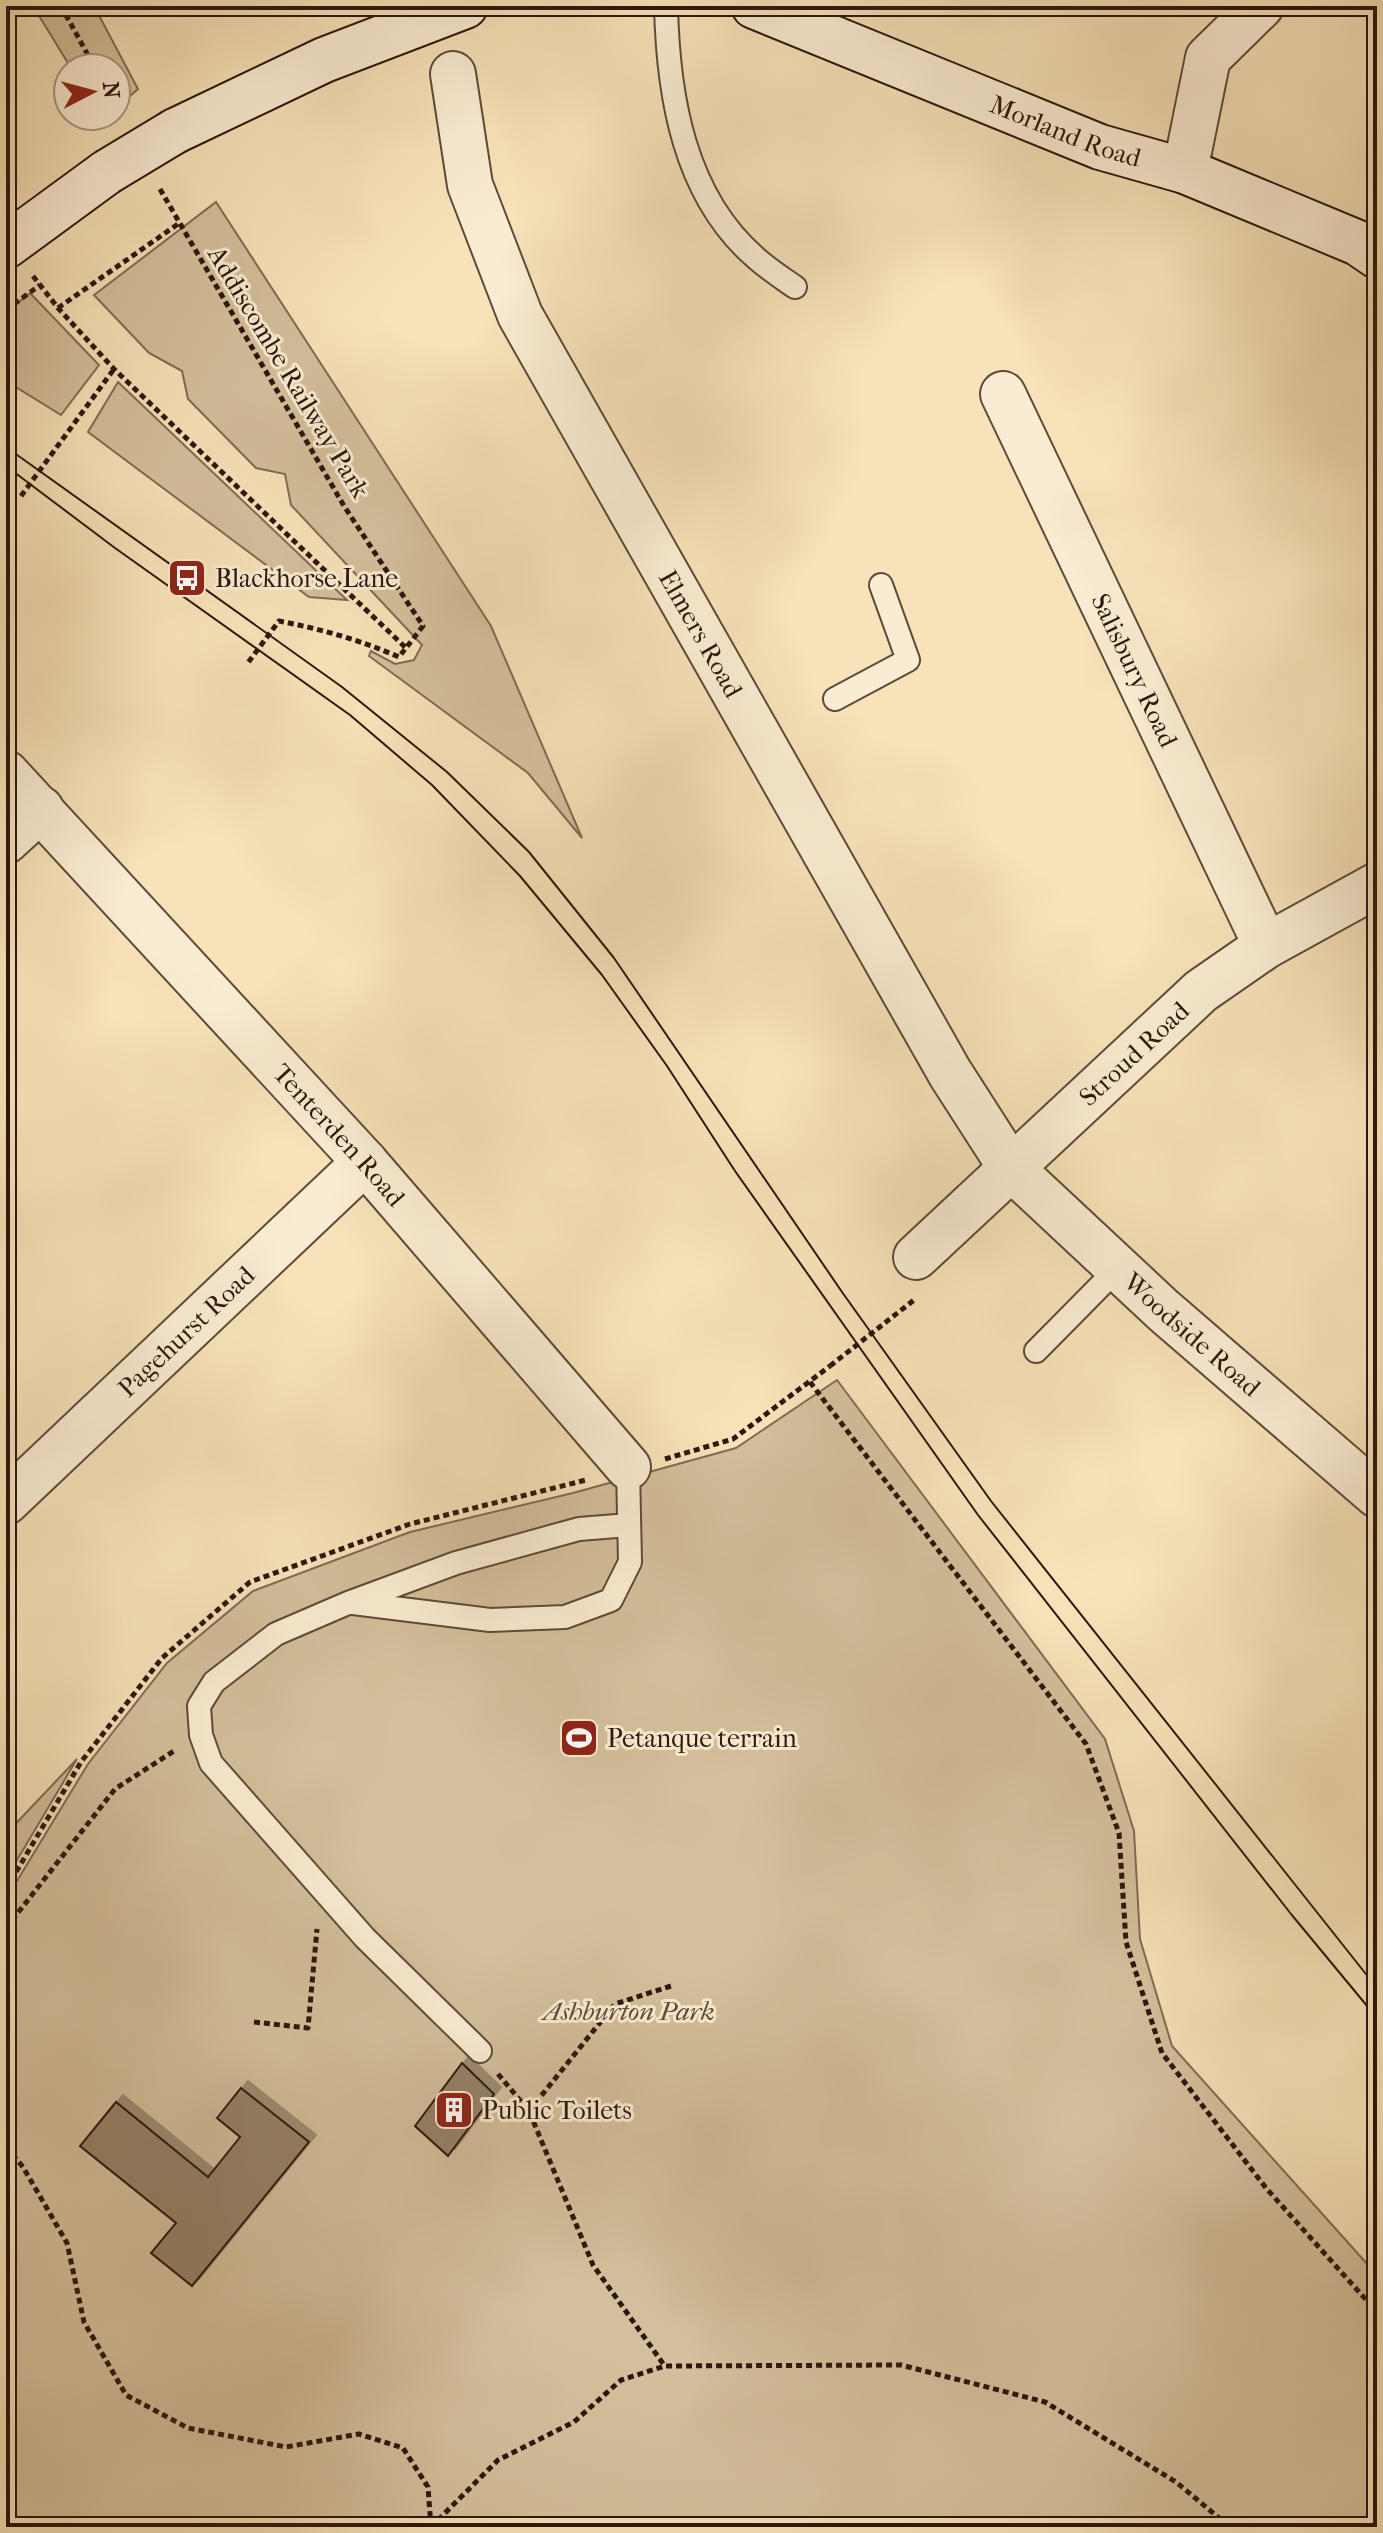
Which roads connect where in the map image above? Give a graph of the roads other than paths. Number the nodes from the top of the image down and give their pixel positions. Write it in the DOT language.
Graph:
graph roads {
  1 [pos="465,6"];
  2 [pos="666,6"];
  3 [pos="754,6"];
  4 [pos="1261,6"];
  5 [pos="453,74"];
  6 [pos="1185,171"];
  7 [pos="15,256"];
  8 [pos="1377,256"];
  9 [pos="795,287"];
  10 [pos="1003,394"];
  11 [pos="881,585"];
  12 [pos="835,699"];
  13 [pos="6,773"];
  14 [pos="41,809"];
  15 [pos="6,841"];
  16 [pos="1377,885"];
  17 [pos="1266,946"];
  18 [pos="365,1162"];
  19 [pos="1011,1168"];
  20 [pos="916,1257"];
  21 [pos="1118,1268"];
  22 [pos="1036,1351"];
  23 [pos="628,1467"];
  24 [pos="1377,1495"];
  25 [pos="6,1502"];
  26 [pos="629,1525"];
  27 [pos="348,1603"];
  28 [pos="480,2051"];
  1 -- 7 [label="street, bridge"];
  2 -- 9 [label="lane"];
  3 -- 6 [label="street, Morland Road"];
  4 -- 6 [label="street"];
  5 -- 19 [label="street, Elmers Road"];
  6 -- 8 [label="street, Morland Road"];
  10 -- 17 [label="street, Salisbury Road"];
  11 -- 12 [label="lane"];
  13 -- 14 [label="street, Tenterden Road"];
  14 -- 15 [label="street"];
  14 -- 18 [label="street, Tenterden Road"];
  16 -- 17 [label="street, Stroud Road"];
  17 -- 19 [label="street, Stroud Road"];
  18 -- 23 [label="street, Tenterden Road"];
  18 -- 25 [label="street, Pagehurst Road"];
  19 -- 20 [label="street, Stroud Road"];
  19 -- 21 [label="street, Woodside Road"];
  21 -- 22 [label="lane"];
  21 -- 24 [label="street, Woodside Road"];
  23 -- 26 [label="lane"];
  26 -- 27 [label="lane"];
  26 -- 27 [label="lane"];
  27 -- 28 [label="lane"];
}
